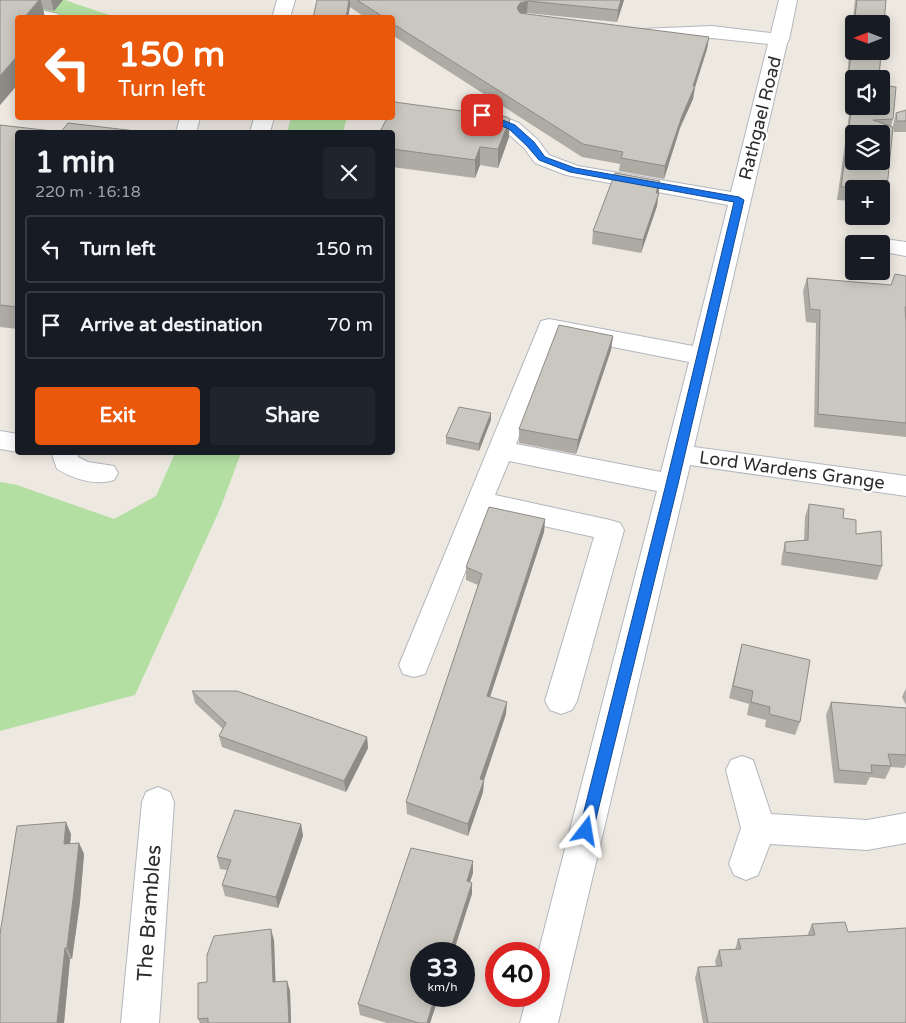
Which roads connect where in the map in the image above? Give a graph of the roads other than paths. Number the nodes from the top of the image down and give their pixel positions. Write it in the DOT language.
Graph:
graph roads {
  1 [pos="286,0"];
  2 [pos="788,0"];
  3 [pos="0,6"];
  4 [pos="39,15"];
  5 [pos="282,15"];
  6 [pos="630,31"];
  7 [pos="780,40"];
  8 [pos="482,115"];
  9 [pos="739,200"];
  10 [pos="702,356"];
  11 [pos="0,440"];
  12 [pos="15,442"];
  13 [pos="500,450"];
  14 [pos="679,454"];
  15 [pos="65,455"];
  16 [pos="105,473"];
  17 [pos="672,484"];
  18 [pos="906,486"];
  19 [pos="479,502"];
  20 [pos="414,665"];
  21 [pos="561,701"];
  22 [pos="742,770"];
  23 [pos="158,802"];
  24 [pos="758,828"];
  25 [pos="906,828"];
  26 [pos="746,864"];
  27 [pos="140,1023"];
  28 [pos="539,1023"];
  1 -- 5 [label="street"];
  2 -- 7 [label="street, Rathgael Road"];
  3 -- 4 [label="street"];
  6 -- 7 [label="street"];
  7 -- 9 [label="street, Rathgael Road"];
  8 -- 9 [label="street"];
  9 -- 10 [label="street, Rathgael Road"];
  10 -- 13 [label="street"];
  10 -- 14 [label="street, Rathgael Road"];
  11 -- 12 [label="street"];
  13 -- 17 [label="street"];
  13 -- 19 [label="street"];
  14 -- 17 [label="street, Rathgael Road"];
  14 -- 18 [label="street, Lord Wardens Grange"];
  15 -- 16 [label="street"];
  17 -- 28 [label="street, Rathgael Road"];
  19 -- 20 [label="street"];
  19 -- 21 [label="street"];
  22 -- 24 [label="street"];
  23 -- 27 [label="street, The Brambles"];
  24 -- 25 [label="street"];
  24 -- 26 [label="street"];
}
